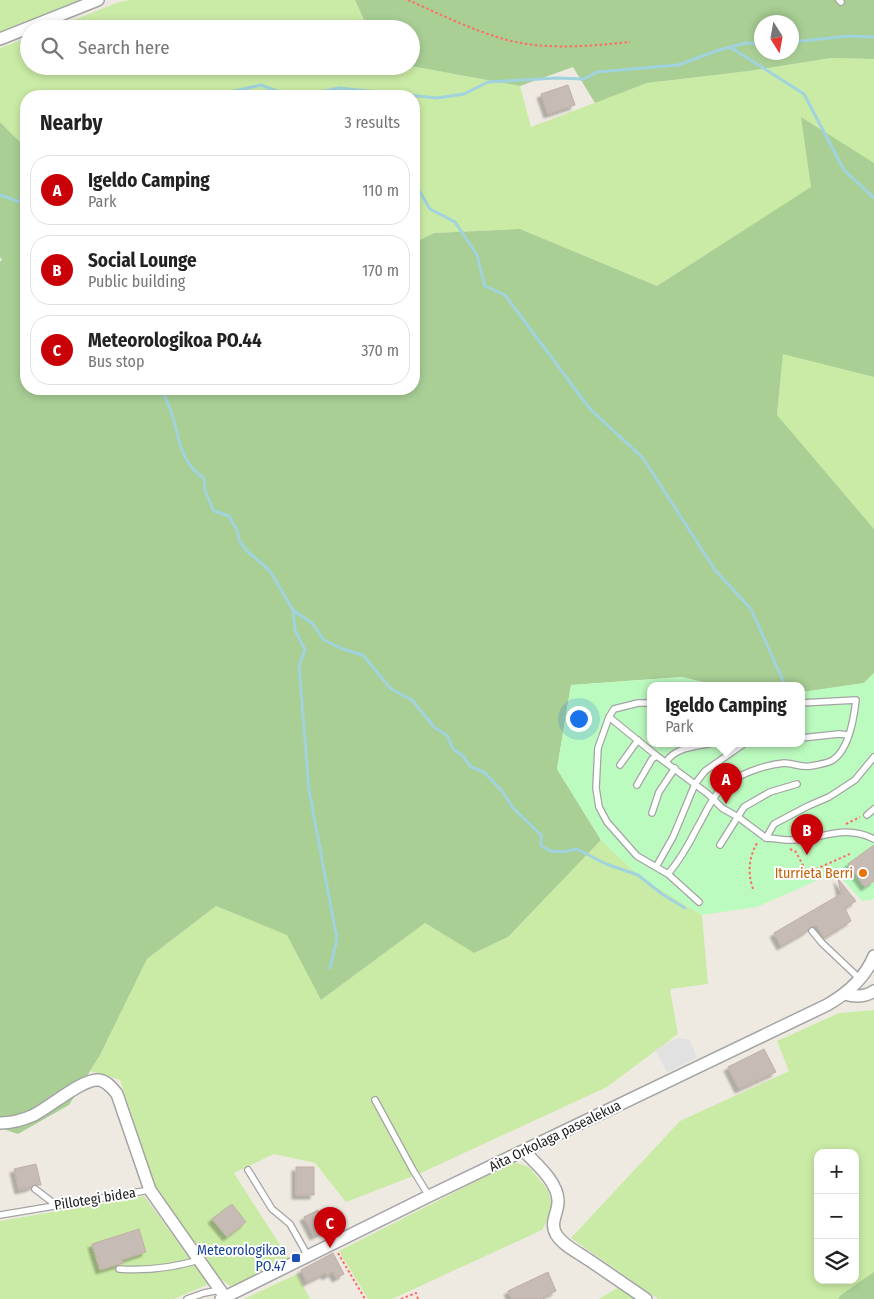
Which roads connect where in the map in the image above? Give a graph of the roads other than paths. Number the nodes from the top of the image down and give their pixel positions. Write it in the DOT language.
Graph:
graph roads {
  1 [pos="98,0"];
  2 [pos="48,20"];
  3 [pos="20,31"];
  4 [pos="0,39"];
  5 [pos="647,703"];
  6 [pos="805,703"];
  7 [pos="609,718"];
  8 [pos="849,735"];
  9 [pos="805,738"];
  10 [pos="638,740"];
  11 [pos="694,747"];
  12 [pos="739,747"];
  13 [pos="657,756"];
  14 [pos="874,757"];
  15 [pos="666,762"];
  16 [pos="620,765"];
  17 [pos="675,768"];
  18 [pos="695,784"];
  19 [pos="797,784"];
  20 [pos="637,785"];
  21 [pos="713,798"];
  22 [pos="874,810"];
  23 [pos="652,813"];
  24 [pos="867,814"];
  25 [pos="738,817"];
  26 [pos="763,836"];
  27 [pos="874,839"];
  28 [pos="720,845"];
  29 [pos="656,867"];
  30 [pos="668,874"];
  31 [pos="698,902"];
  32 [pos="812,931"];
  33 [pos="874,956"];
  34 [pos="872,969"];
  35 [pos="860,979"];
  36 [pos="873,993"];
  37 [pos="845,994"];
  38 [pos="375,1100"];
  39 [pos="0,1124"];
  40 [pos="524,1151"];
  41 [pos="248,1170"];
  42 [pos="35,1189"];
  43 [pos="150,1190"];
  44 [pos="430,1196"];
  45 [pos="56,1205"];
  46 [pos="0,1215"];
  47 [pos="309,1256"];
  48 [pos="199,1260"];
  49 [pos="119,1269"];
  50 [pos="222,1295"];
  51 [pos="188,1299"];
  52 [pos="646,1299"];
  1 -- 2 [label="street"];
  3 -- 4 [label="street"];
  5 -- 7 [label="lane"];
  6 -- 8 [label="lane"];
  7 -- 10 [label="lane"];
  7 -- 29 [label="lane"];
  8 -- 9 [label="lane"];
  8 -- 21 [label="lane"];
  10 -- 13 [label="lane"];
  10 -- 16 [label="lane"];
  11 -- 15 [label="lane"];
  12 -- 18 [label="lane"];
  13 -- 15 [label="lane"];
  13 -- 20 [label="lane"];
  14 -- 26 [label="lane"];
  15 -- 17 [label="lane"];
  17 -- 18 [label="lane"];
  17 -- 23 [label="lane"];
  18 -- 21 [label="lane"];
  18 -- 29 [label="lane"];
  19 -- 25 [label="lane"];
  21 -- 25 [label="lane"];
  21 -- 30 [label="lane"];
  22 -- 24 [label="lane"];
  25 -- 26 [label="lane"];
  25 -- 28 [label="lane"];
  26 -- 27 [label="lane"];
  29 -- 30 [label="lane"];
  30 -- 31 [label="lane"];
  32 -- 35 [label="lane"];
  33 -- 34 [label="street, Aita Orkolaga pasealekua"];
  34 -- 35 [label="street, Aita Orkolaga pasealekua"];
  35 -- 37 [label="street, Aita Orkolaga pasealekua"];
  36 -- 37 [label="street"];
  37 -- 40 [label="street, Aita Orkolaga pasealekua"];
  38 -- 44 [label="lane"];
  39 -- 43 [label="street"];
  40 -- 44 [label="street, Aita Orkolaga pasealekua"];
  40 -- 52 [label="street"];
  41 -- 47 [label="lane"];
  42 -- 45 [label="lane"];
  43 -- 45 [label="lane, Pillotegi bidea"];
  43 -- 48 [label="street, Pillotegi bidea"];
  44 -- 47 [label="street, Aita Orkolaga pasealekua"];
  45 -- 46 [label="lane, Pillotegi bidea"];
  47 -- 50 [label="street, Aita Orkolaga pasealekua"];
  48 -- 49 [label="lane"];
  48 -- 50 [label="street, Pillotegi bidea"];
  50 -- 51 [label="lane"];
}
